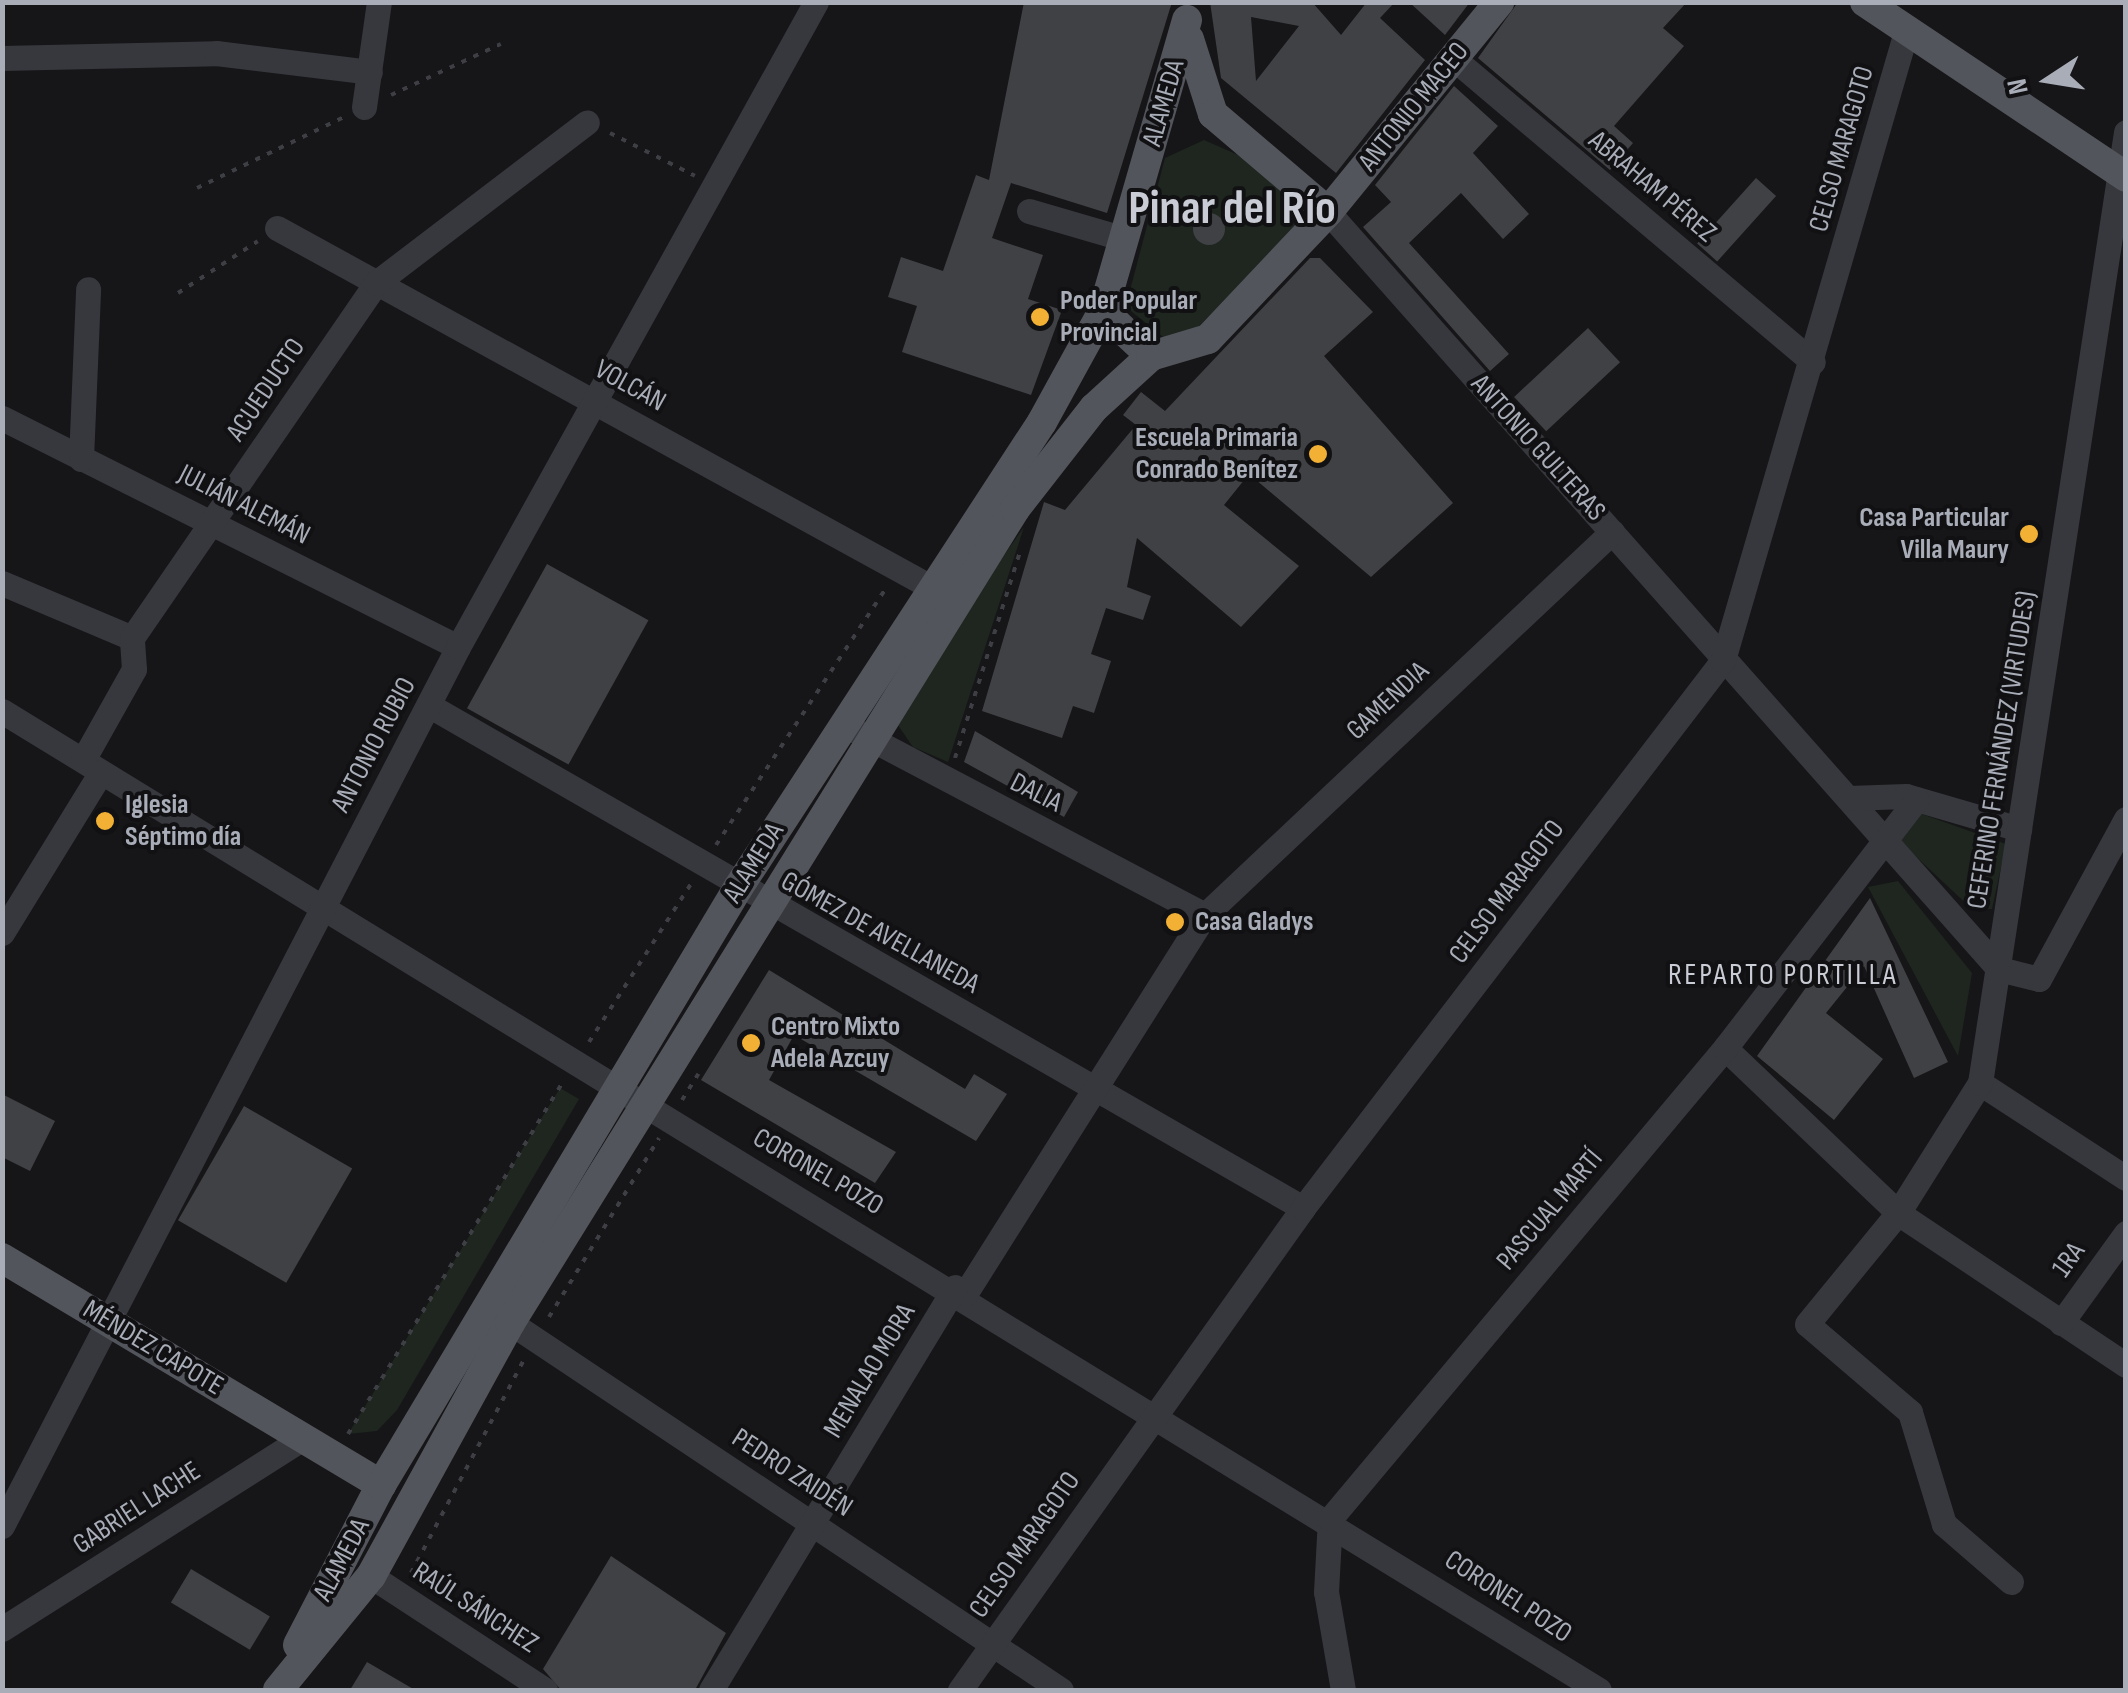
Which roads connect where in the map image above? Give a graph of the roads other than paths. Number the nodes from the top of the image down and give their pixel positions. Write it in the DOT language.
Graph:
graph roads {
  1 [pos="379,2"];
  2 [pos="816,2"];
  3 [pos="1499,2"];
  4 [pos="1865,2"];
  5 [pos="1188,11"];
  6 [pos="1905,35"];
  7 [pos="2,58"];
  8 [pos="1453,58"];
  9 [pos="370,72"];
  10 [pos="364,107"];
  11 [pos="1213,114"];
  12 [pos="588,122"];
  13 [pos="2126,132"];
  14 [pos="1156,133"];
  15 [pos="2123,175"];
  16 [pos="1030,211"];
  17 [pos="1328,212"];
  18 [pos="277,228"];
  19 [pos="1124,239"];
  20 [pos="376,283"];
  21 [pos="88,289"];
  22 [pos="1103,311"];
  23 [pos="1151,356"];
  24 [pos="1813,362"];
  25 [pos="598,402"];
  26 [pos="2,418"];
  27 [pos="81,458"];
  28 [pos="212,522"];
  29 [pos="1612,532"];
  30 [pos="2,583"];
  31 [pos="941,592"];
  32 [pos="132,638"];
  33 [pos="458,648"];
  34 [pos="1723,660"];
  35 [pos="430,706"];
  36 [pos="2,711"];
  37 [pos="842,722"];
  38 [pos="870,739"];
  39 [pos="92,766"];
  40 [pos="1848,798"];
  41 [pos="1917,799"];
  42 [pos="2126,819"];
  43 [pos="2020,830"];
  44 [pos="1888,842"];
  45 [pos="751,896"];
  46 [pos="323,906"];
  47 [pos="1205,914"];
  48 [pos="2,933"];
  49 [pos="2008,974"];
  50 [pos="1725,1048"];
  51 [pos="1980,1083"];
  52 [pos="1093,1084"];
  53 [pos="646,1104"];
  54 [pos="2126,1178"];
  55 [pos="1304,1208"];
  56 [pos="1898,1214"];
  57 [pos="2126,1233"];
  58 [pos="2,1258"];
  59 [pos="960,1291"];
  60 [pos="105,1320"];
  61 [pos="2061,1323"];
  62 [pos="508,1327"];
  63 [pos="2126,1365"];
  64 [pos="1155,1411"];
  65 [pos="412,1435"];
  66 [pos="304,1436"];
  67 [pos="340,1444"];
  68 [pos="381,1485"];
  69 [pos="1330,1519"];
  70 [pos="814,1523"];
  71 [pos="2,1526"];
  72 [pos="356,1534"];
  73 [pos="371,1576"];
  74 [pos="2012,1582"];
  75 [pos="332,1622"];
  76 [pos="2,1629"];
  77 [pos="992,1645"];
  78 [pos="528,1686"];
  79 [pos="278,1690"];
  80 [pos="710,1690"];
  81 [pos="960,1690"];
  82 [pos="1061,1690"];
  83 [pos="1343,1690"];
  84 [pos="1599,1690"];
  1 -- 9 [label="street"];
  2 -- 25 [label="street, ANTONIO RUBIO"];
  3 -- 8 [label="main road, ANTONIO MACEO"];
  4 -- 6 [label="main road"];
  5 -- 11 [label="main road, ANTONIO GULTERAS"];
  5 -- 14 [label="main road, ALAMEDA"];
  6 -- 15 [label="main road"];
  6 -- 24 [label="street, CELSO MARAGOTO"];
  7 -- 9 [label="street"];
  8 -- 17 [label="main road, ANTONIO MACEO"];
  8 -- 24 [label="street, ABRAHAM PÉREZ"];
  9 -- 10 [label="street"];
  11 -- 14 [label="main road"];
  11 -- 17 [label="main road, ANTONIO GULTERAS"];
  12 -- 20 [label="street, ACUEDUCTO"];
  13 -- 15 [label="street, CEFERINO FERNÁNDEZ (VIRTUDES)"];
  14 -- 19 [label="main road, ALAMEDA"];
  15 -- 43 [label="street, CEFERINO FERNÁNDEZ (VIRTUDES)"];
  16 -- 19 [label="street"];
  17 -- 23 [label="main road, ALAMEDA"];
  17 -- 29 [label="street, ANTONIO GULTERAS"];
  18 -- 20 [label="street, VOLCÁN"];
  19 -- 22 [label="main road, ALAMEDA"];
  20 -- 25 [label="street, VOLCÁN"];
  20 -- 28 [label="street, ACUEDUCTO"];
  21 -- 27 [label="street"];
  22 -- 23 [label="main road"];
  22 -- 31 [label="main road, ALAMEDA"];
  23 -- 31 [label="main road, ALAMEDA"];
  24 -- 34 [label="street, CELSO MARAGOTO"];
  25 -- 31 [label="street, VOLCÁN"];
  25 -- 33 [label="street, ANTONIO RUBIO"];
  26 -- 27 [label="street, JULIÁN ALEMÁN"];
  27 -- 28 [label="street, JULIÁN ALEMÁN"];
  28 -- 32 [label="street, ACUEDUCTO"];
  28 -- 33 [label="street, JULIÁN ALEMÁN"];
  29 -- 34 [label="street, ANTONIO GULTERAS"];
  29 -- 47 [label="street, GAMENDIA"];
  30 -- 32 [label="street"];
  31 -- 37 [label="main road, ALAMEDA"];
  31 -- 38 [label="main road, ALAMEDA"];
  32 -- 39 [label="street, ACUEDUCTO"];
  33 -- 35 [label="street, ANTONIO RUBIO"];
  34 -- 40 [label="street, ANTONIO GULTERAS"];
  34 -- 55 [label="street, CELSO MARAGOTO"];
  35 -- 45 [label="street, GÓMEZ DE AVELLANEDA"];
  35 -- 46 [label="street, ANTONIO RUBIO"];
  36 -- 39 [label="street, CORONEL POZO"];
  37 -- 38 [label="street, DALIA"];
  37 -- 45 [label="main road, ALAMEDA"];
  38 -- 45 [label="main road, ALAMEDA"];
  38 -- 47 [label="street, DALIA"];
  39 -- 46 [label="street, CORONEL POZO"];
  39 -- 48 [label="street, ACUEDUCTO"];
  40 -- 41 [label="street"];
  40 -- 44 [label="street, ANTONIO GULTERAS"];
  41 -- 43 [label="street"];
  41 -- 44 [label="street, PASCUAL MARTÍ"];
  42 -- 49 [label="street"];
  43 -- 49 [label="street, CEFERINO FERNÁNDEZ (VIRTUDES)"];
  44 -- 49 [label="street, ANTONIO GULTERAS"];
  44 -- 50 [label="street, PASCUAL MARTÍ"];
  45 -- 52 [label="street, GÓMEZ DE AVELLANEDA"];
  45 -- 53 [label="main road, ALAMEDA"];
  46 -- 53 [label="street, CORONEL POZO"];
  46 -- 60 [label="street, ANTONIO RUBIO"];
  47 -- 52 [label="street, MENALAO MORA"];
  49 -- 51 [label="street, CEFERINO FERNÁNDEZ (VIRTUDES)"];
  50 -- 56 [label="street"];
  50 -- 69 [label="street, PASCUAL MARTÍ"];
  51 -- 54 [label="street"];
  51 -- 56 [label="street, CEFERINO FERNÁNDEZ (VIRTUDES)"];
  52 -- 55 [label="street, GÓMEZ DE AVELLANEDA"];
  52 -- 59 [label="street, MENALAO MORA"];
  53 -- 59 [label="street, CORONEL POZO"];
  53 -- 62 [label="main road, ALAMEDA"];
  55 -- 64 [label="street, CELSO MARAGOTO"];
  56 -- 61 [label="street"];
  56 -- 74 [label="street, CEFERINO FERNÁNDEZ (VIRTUDES)"];
  57 -- 61 [label="street, 1RA"];
  58 -- 60 [label="main road, MÉNDEZ CAPOTE"];
  59 -- 64 [label="street, CORONEL POZO"];
  59 -- 70 [label="street, MENALAO MORA"];
  60 -- 66 [label="main road, MÉNDEZ CAPOTE"];
  60 -- 71 [label="street, ANTONIO RUBIO"];
  61 -- 63 [label="street"];
  62 -- 65 [label="main road, ALAMEDA"];
  62 -- 68 [label="main road"];
  62 -- 70 [label="street, PEDRO ZAIDÉN"];
  62 -- 73 [label="main road, ALAMEDA"];
  64 -- 69 [label="street, CORONEL POZO"];
  64 -- 77 [label="street, CELSO MARAGOTO"];
  65 -- 67 [label="main road"];
  65 -- 68 [label="main road, ALAMEDA"];
  66 -- 67 [label="main road, MÉNDEZ CAPOTE"];
  66 -- 76 [label="street, GABRIEL LACHE"];
  67 -- 68 [label="main road, MÉNDEZ CAPOTE"];
  67 -- 72 [label="main road"];
  68 -- 72 [label="main road, ALAMEDA"];
  68 -- 75 [label="main road"];
  69 -- 83 [label="street"];
  69 -- 84 [label="street, CORONEL POZO"];
  70 -- 77 [label="street, PEDRO ZAIDÉN"];
  70 -- 80 [label="street, MENALAO MORA"];
  72 -- 79 [label="main road, ALAMEDA"];
  73 -- 75 [label="main road, ALAMEDA"];
  73 -- 78 [label="street, RAÚL SÁNCHEZ"];
  75 -- 79 [label="main road, ALAMEDA"];
  77 -- 81 [label="street, CELSO MARAGOTO"];
  77 -- 82 [label="street, PEDRO ZAIDÉN"];
}
